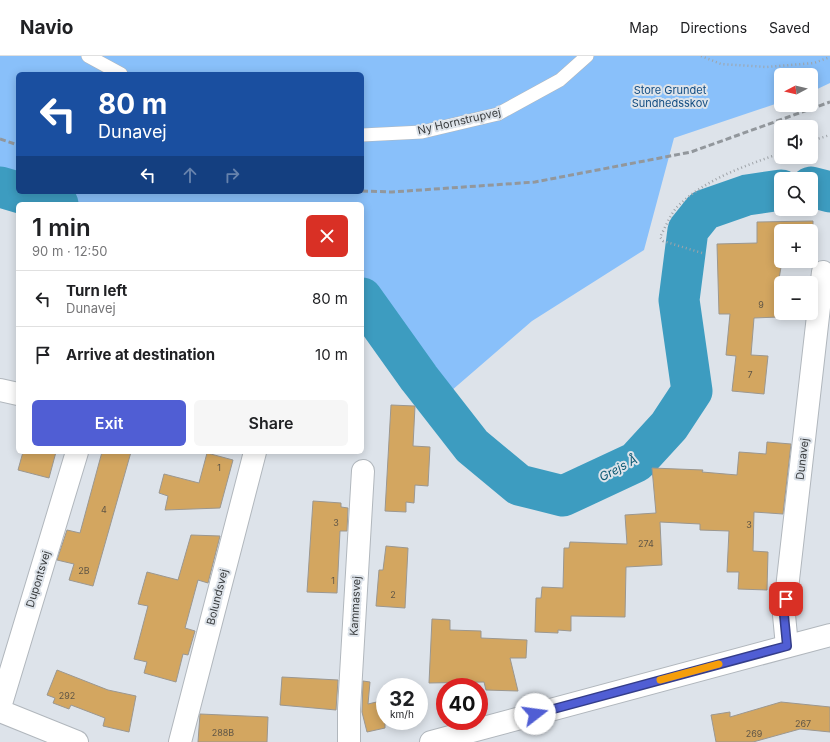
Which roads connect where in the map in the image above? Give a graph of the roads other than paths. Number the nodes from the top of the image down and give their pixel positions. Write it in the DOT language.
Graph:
graph roads {
  1 [pos="88,56"];
  2 [pos="587,56"];
  3 [pos="118,72"];
  4 [pos="364,135"];
  5 [pos="823,272"];
  6 [pos="0,390"];
  7 [pos="16,394"];
  8 [pos="76,454"];
  9 [pos="254,454"];
  10 [pos="363,471"];
  11 [pos="830,635"];
  12 [pos="787,646"];
  13 [pos="0,707"];
  14 [pos="0,711"];
  15 [pos="77,742"];
  16 [pos="180,742"];
  17 [pos="350,742"];
  18 [pos="431,742"];
  1 -- 3 [label="lane"];
  2 -- 4 [label="lane, Ny Hornstrupvej"];
  5 -- 12 [label="street, Dunavej"];
  6 -- 7 [label="street"];
  8 -- 13 [label="street, Dupontsvej"];
  9 -- 16 [label="street, Bolundsvej"];
  10 -- 17 [label="street, Kammasvej"];
  11 -- 12 [label="street"];
  12 -- 18 [label="street"];
  14 -- 15 [label="street"];
}
